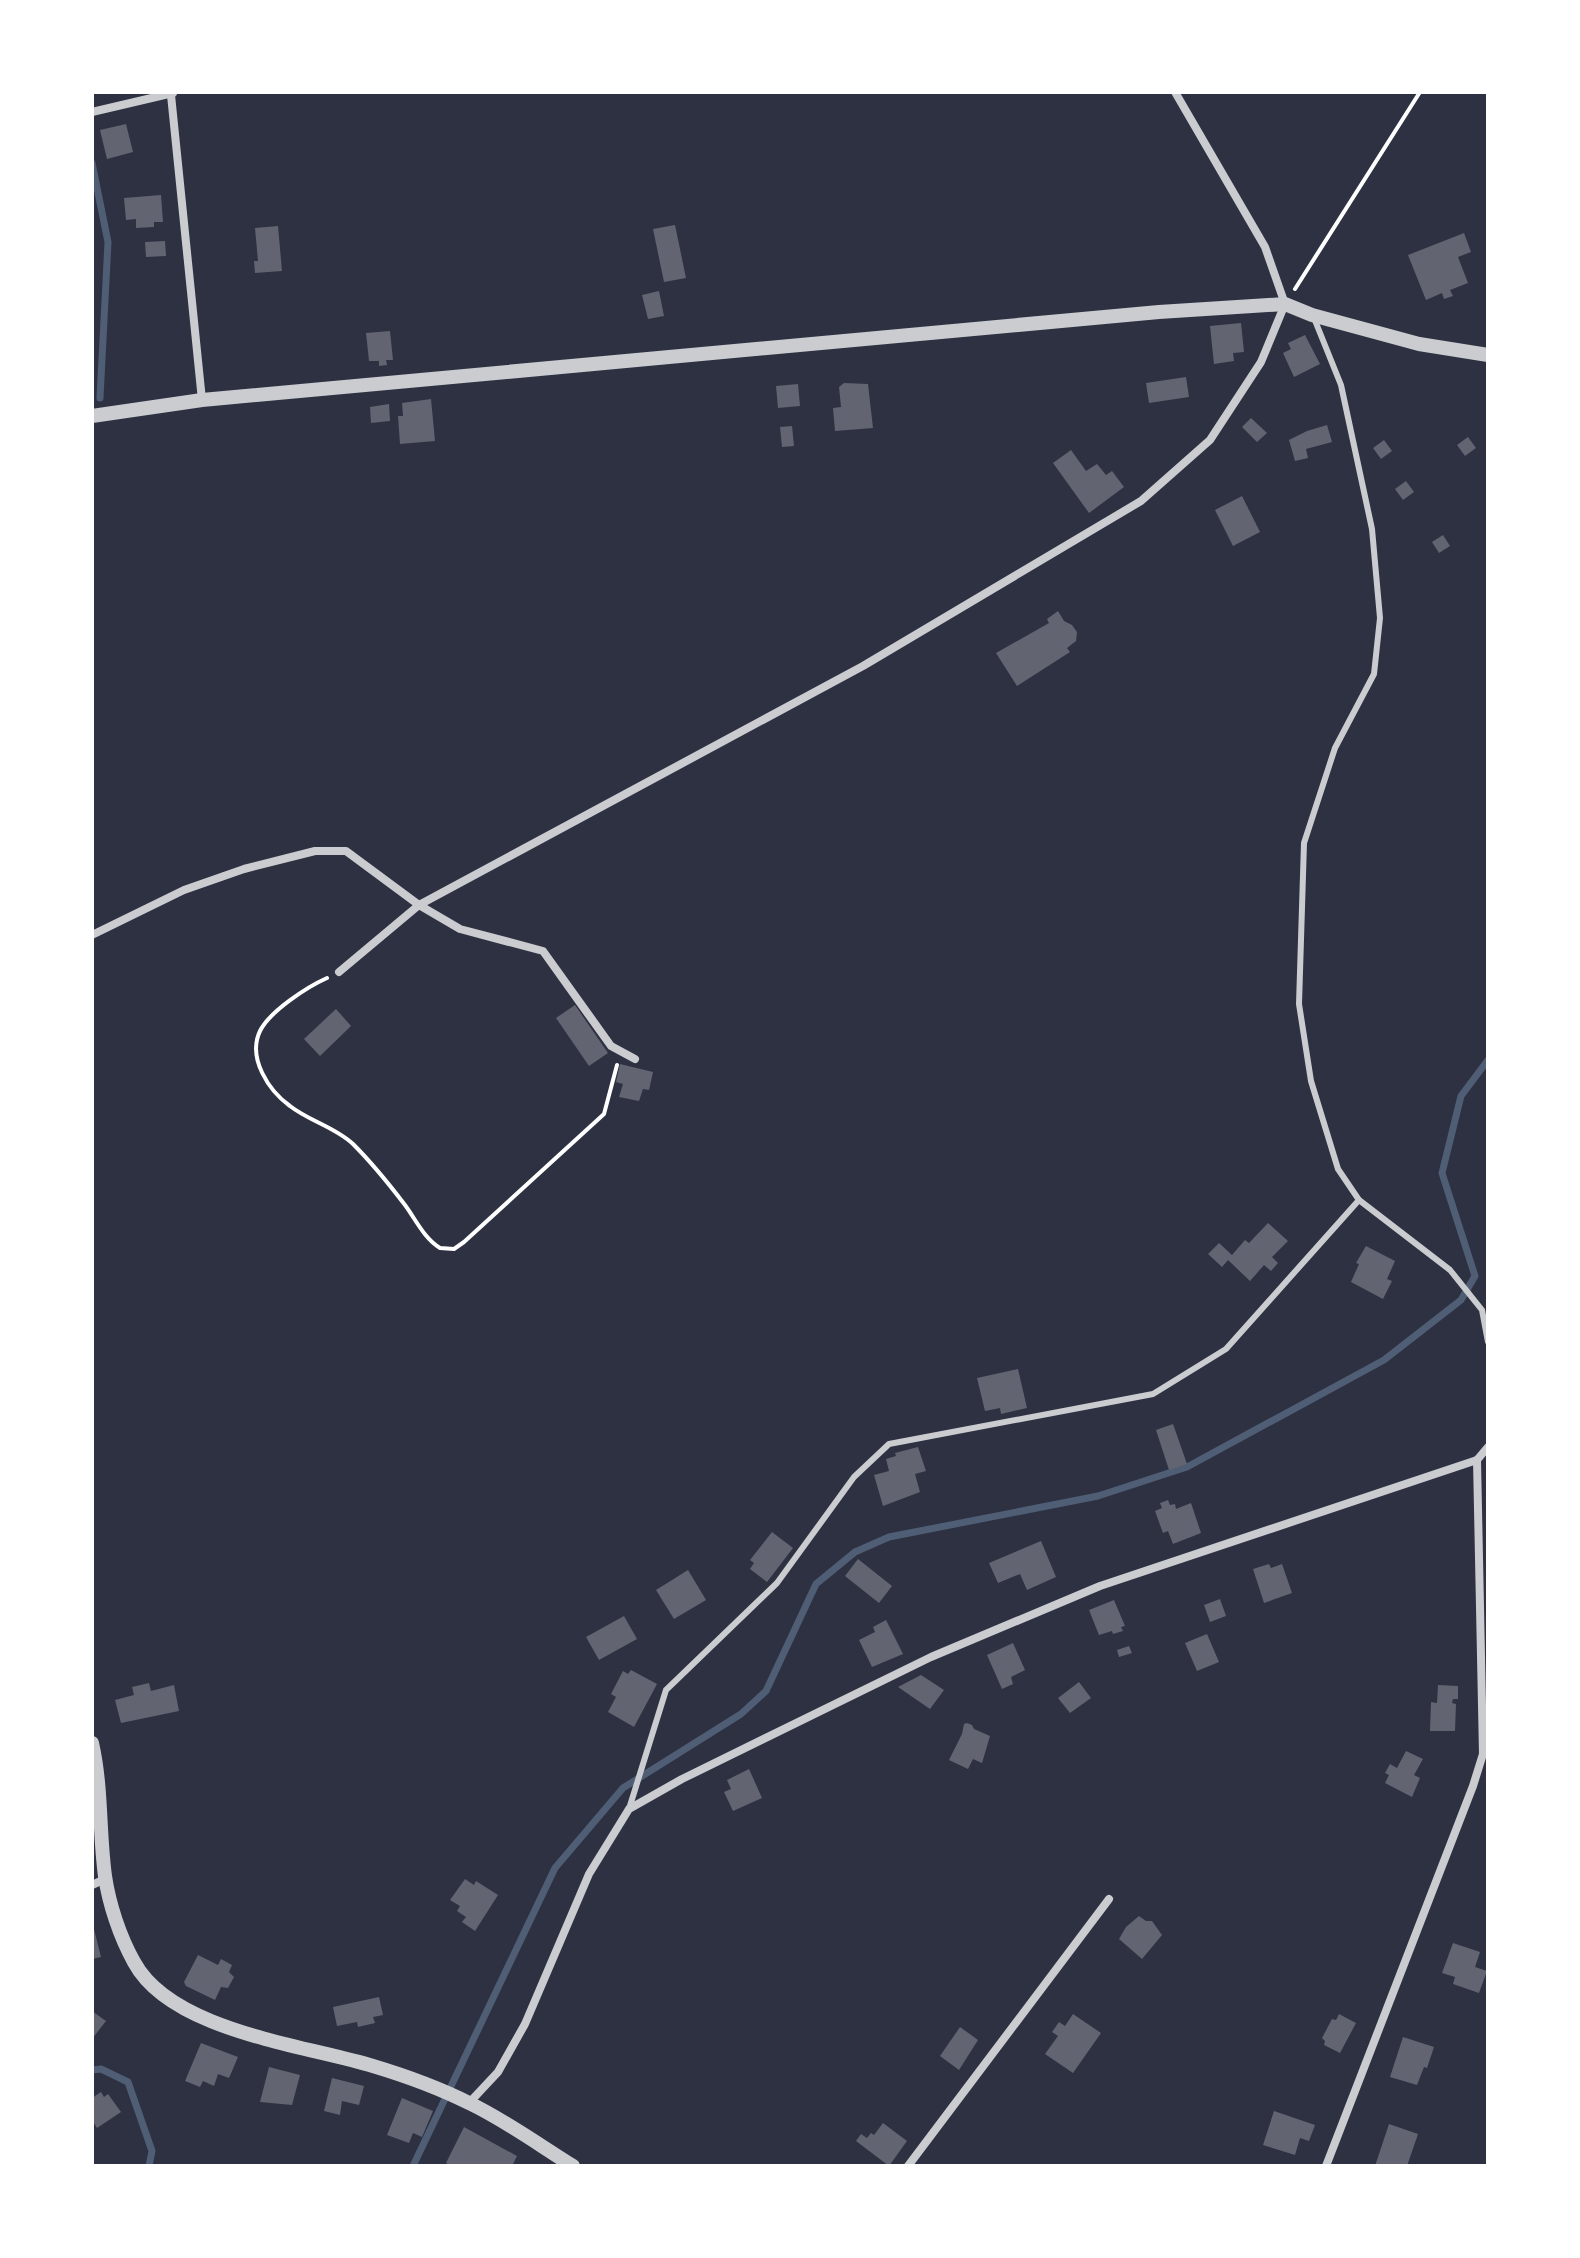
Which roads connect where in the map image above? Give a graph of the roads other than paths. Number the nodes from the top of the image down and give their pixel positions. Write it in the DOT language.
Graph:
graph roads {
  1 [pos="1175,92"];
  2 [pos="172,93"];
  3 [pos="92,112"];
  4 [pos="1285,304"];
  5 [pos="1312,315"];
  6 [pos="1488,355"];
  7 [pos="202,400"];
  8 [pos="92,416"];
  9 [pos="419,905"];
  10 [pos="92,935"];
  11 [pos="339,972"];
  12 [pos="635,1059"];
  13 [pos="1359,1200"];
  14 [pos="1488,1342"];
  15 [pos="1488,1447"];
  16 [pos="1477,1460"];
  17 [pos="92,1743"];
  18 [pos="629,1809"];
  19 [pos="99,1882"];
  20 [pos="1109,1899"];
  21 [pos="469,2103"];
  22 [pos="573,2166"];
  23 [pos="908,2166"];
  24 [pos="1326,2166"];
  1 -- 4 [label="street"];
  2 -- 3 [label="street"];
  2 -- 7 [label="street"];
  4 -- 5 [label="street"];
  4 -- 7 [label="street"];
  4 -- 9 [label="street"];
  5 -- 6 [label="street"];
  5 -- 13 [label="lane"];
  7 -- 8 [label="street"];
  9 -- 10 [label="street"];
  9 -- 11 [label="street"];
  9 -- 12 [label="street"];
  13 -- 14 [label="lane"];
  13 -- 18 [label="lane"];
  15 -- 16 [label="street"];
  16 -- 18 [label="street"];
  16 -- 24 [label="street"];
  17 -- 19 [label="street"];
  18 -- 21 [label="street"];
  19 -- 21 [label="street"];
  20 -- 23 [label="street"];
  21 -- 22 [label="street"];
}
